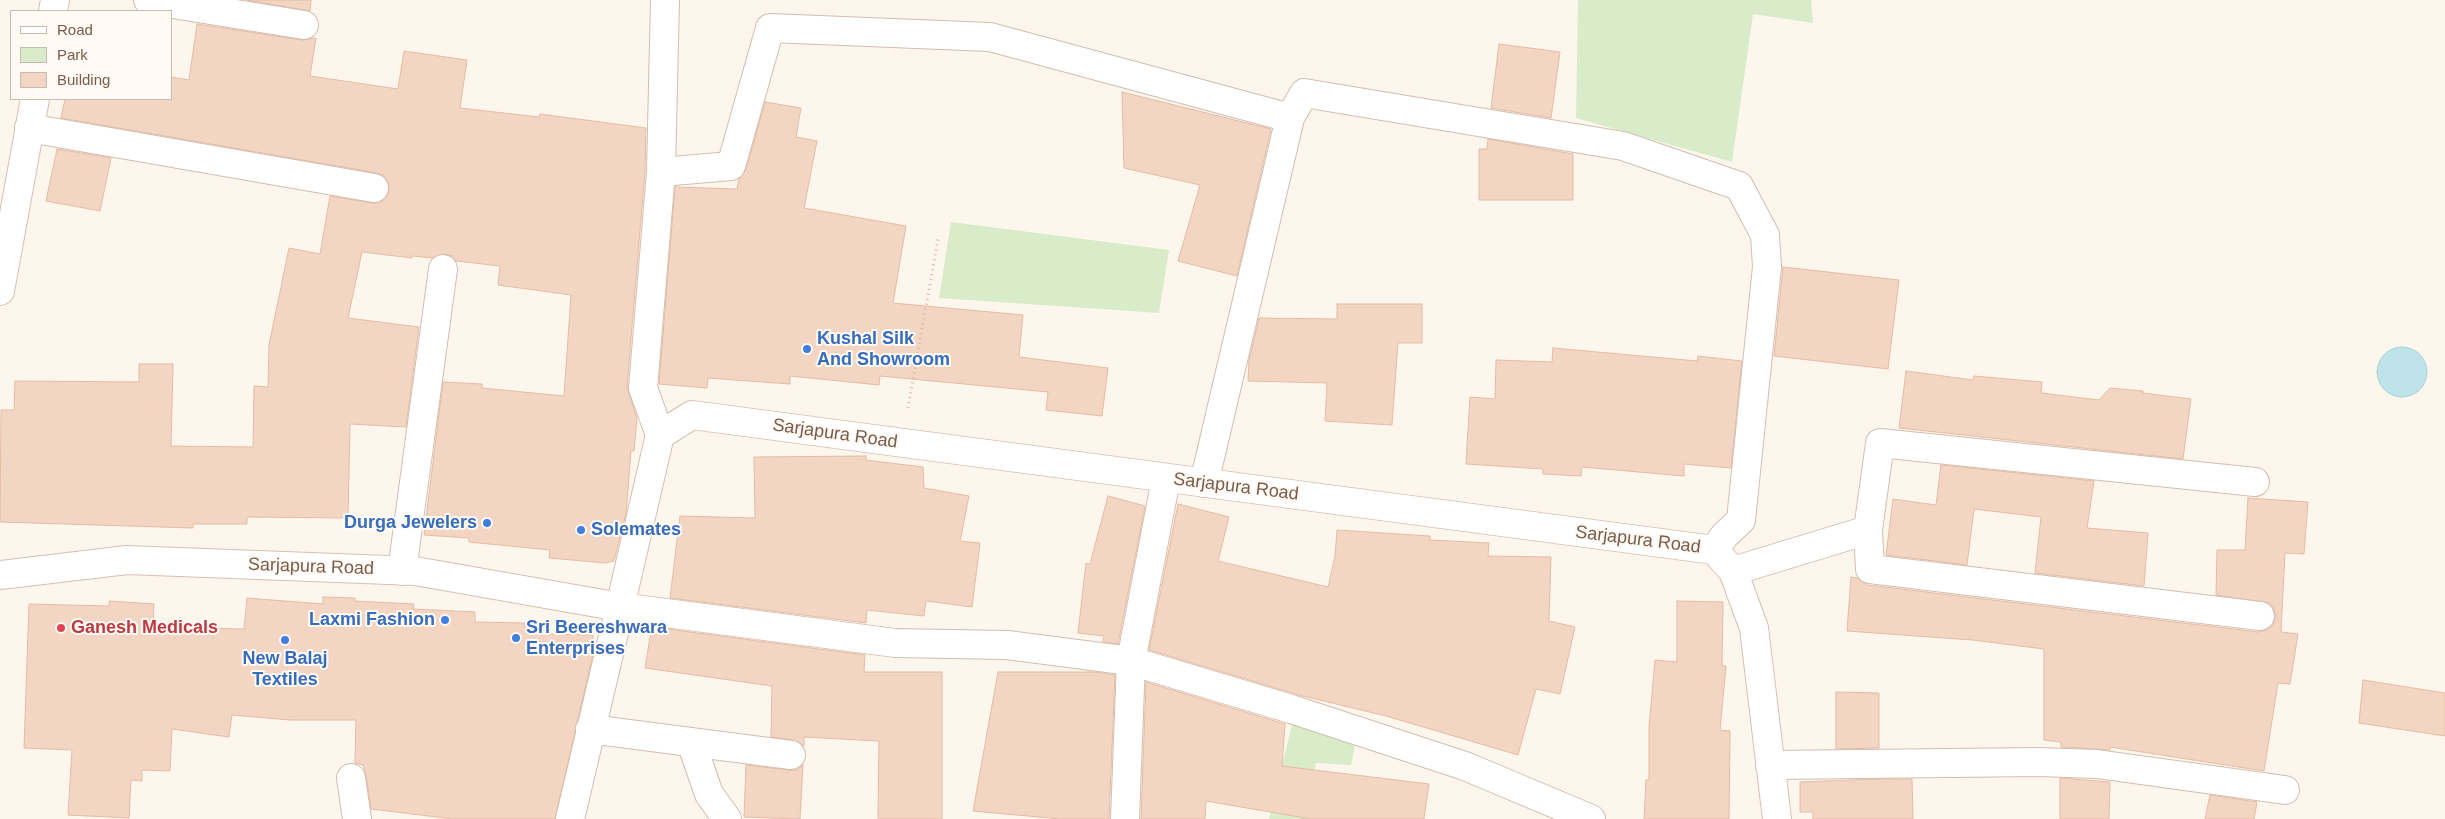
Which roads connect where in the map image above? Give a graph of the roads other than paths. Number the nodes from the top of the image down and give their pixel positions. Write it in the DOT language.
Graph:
graph roads {
  1 [pos="148,0"];
  2 [pos="665,0"];
  3 [pos="304,25"];
  4 [pos="35,100"];
  5 [pos="1290,118"];
  6 [pos="29,128"];
  7 [pos="661,172"];
  8 [pos="374,188"];
  9 [pos="443,269"];
  10 [pos="0,290"];
  11 [pos="660,434"];
  12 [pos="1166,479"];
  13 [pos="2254,482"];
  14 [pos="1204,483"];
  15 [pos="1868,530"];
  16 [pos="1714,550"];
  17 [pos="402,571"];
  18 [pos="1733,571"];
  19 [pos="0,575"];
  20 [pos="620,607"];
  21 [pos="2260,616"];
  22 [pos="1130,661"];
  23 [pos="590,729"];
  24 [pos="690,742"];
  25 [pos="791,756"];
  26 [pos="1770,765"];
  27 [pos="351,778"];
  28 [pos="2284,790"];
  29 [pos="357,819"];
  30 [pos="570,819"];
  31 [pos="727,819"];
  32 [pos="1125,819"];
  33 [pos="1590,819"];
  34 [pos="1776,819"];
  1 -- 3 [label="street"];
  2 -- 7 [label="street"];
  4 -- 6 [label="street"];
  5 -- 7 [label="street"];
  5 -- 14 [label="street"];
  5 -- 16 [label="street"];
  6 -- 8 [label="street"];
  6 -- 10 [label="street"];
  7 -- 11 [label="street"];
  9 -- 17 [label="street"];
  11 -- 12 [label="street, Sarjapura Road"];
  11 -- 20 [label="street"];
  12 -- 14 [label="street, Sarjapura Road"];
  12 -- 22 [label="street"];
  13 -- 15 [label="street"];
  14 -- 16 [label="street, Sarjapura Road"];
  15 -- 18 [label="street"];
  15 -- 21 [label="street"];
  16 -- 18 [label="street, Sarjapura Road"];
  17 -- 19 [label="street, Sarjapura Road"];
  17 -- 20 [label="street, Sarjapura Road"];
  18 -- 26 [label="street, Sarjapura Road"];
  20 -- 22 [label="street, Sarjapura Road"];
  20 -- 23 [label="street"];
  22 -- 32 [label="street"];
  22 -- 33 [label="street, Sarjapura Road"];
  23 -- 24 [label="street"];
  23 -- 30 [label="street"];
  24 -- 25 [label="street"];
  24 -- 31 [label="street"];
  26 -- 28 [label="street"];
  26 -- 34 [label="street, Sarjapura Road"];
  27 -- 29 [label="street"];
}
